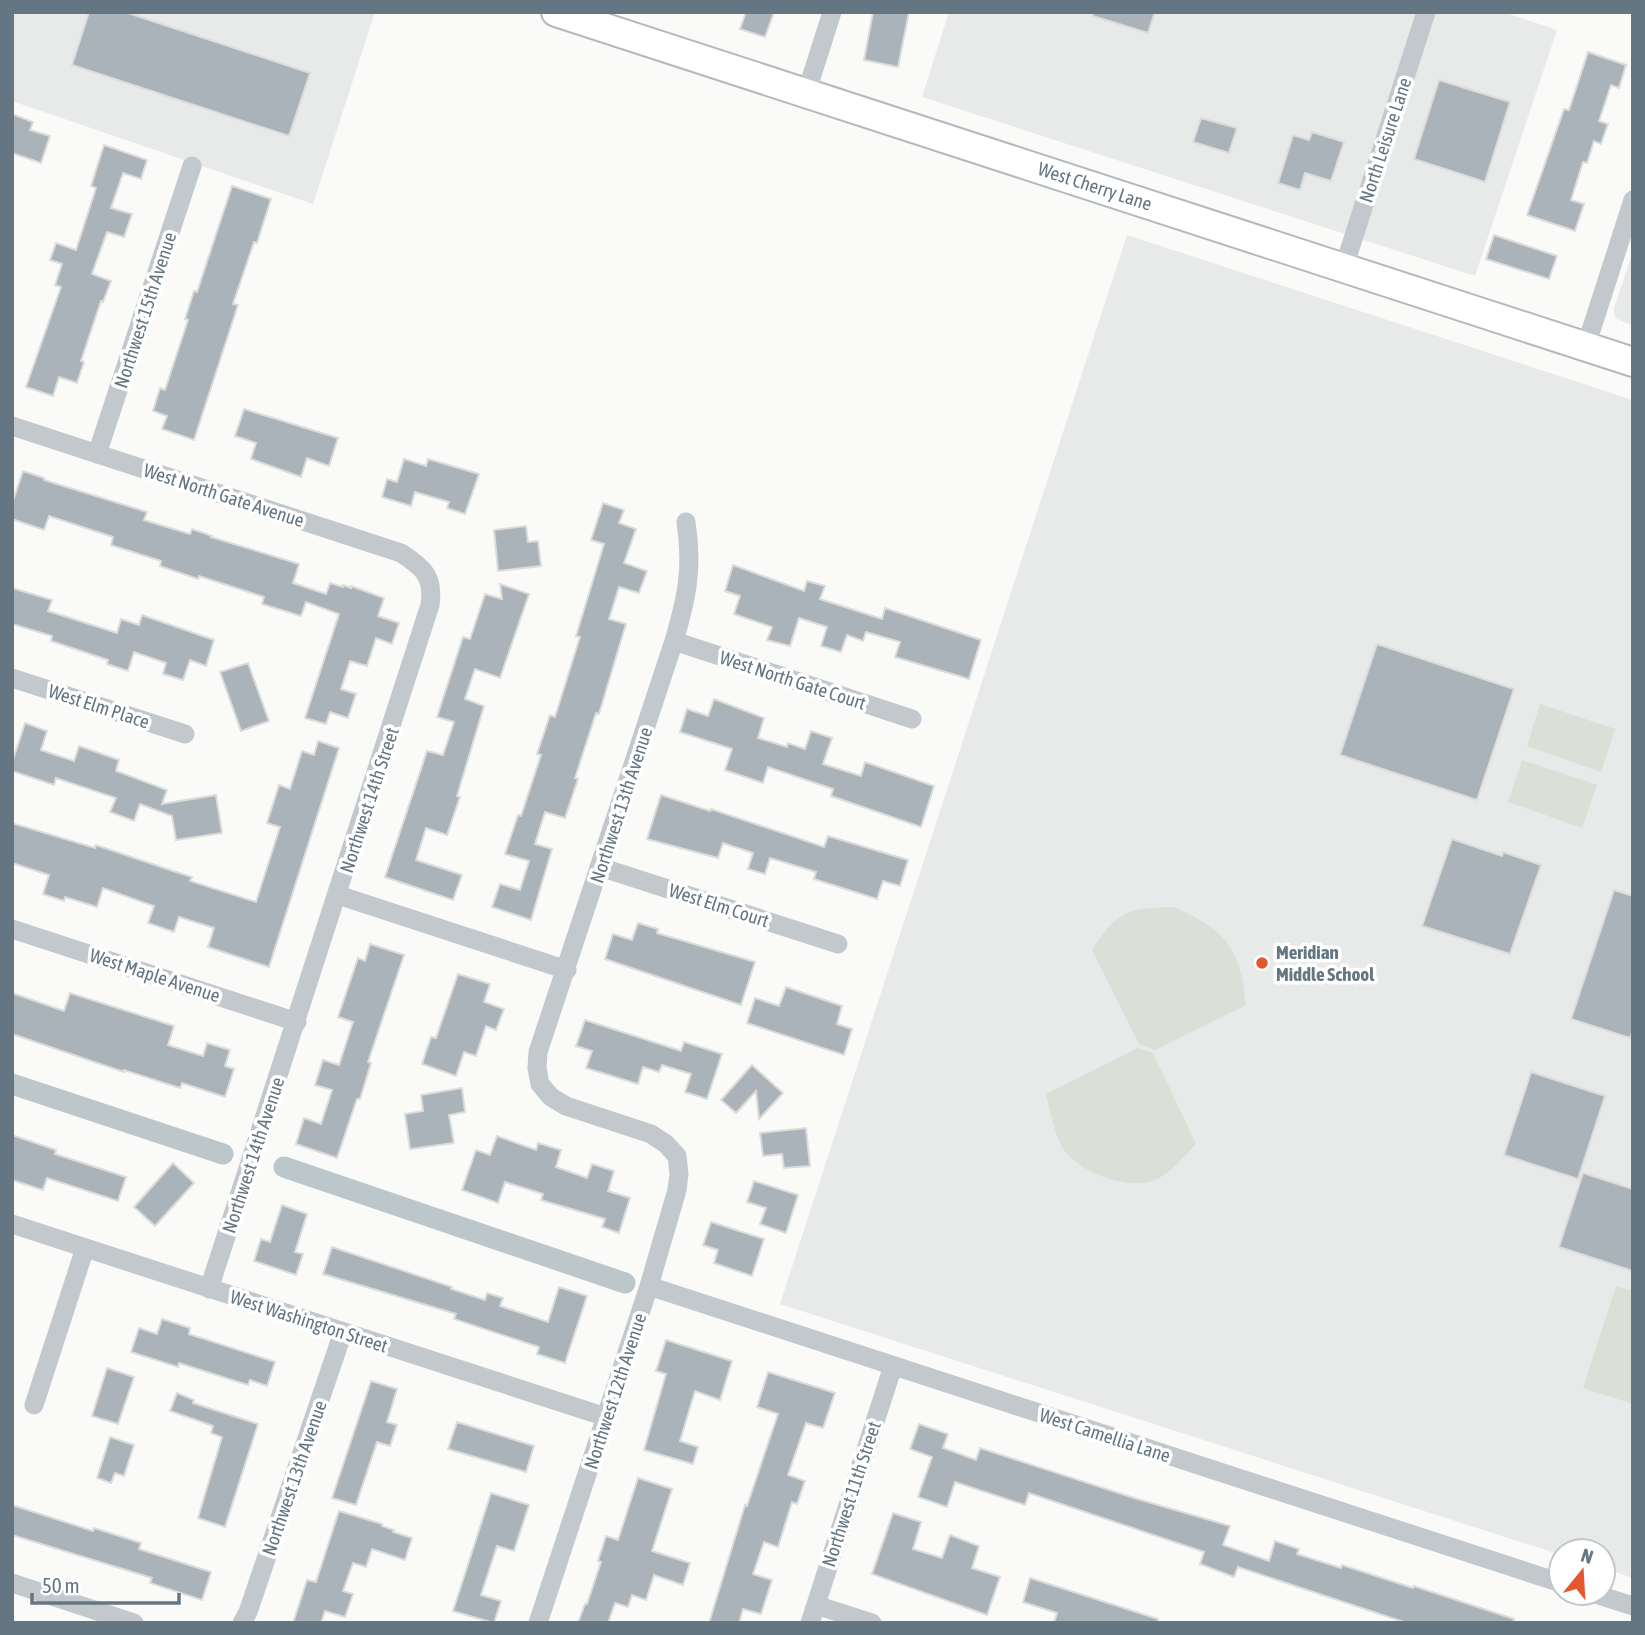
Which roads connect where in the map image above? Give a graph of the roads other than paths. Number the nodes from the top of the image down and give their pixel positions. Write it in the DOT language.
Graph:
graph roads {
  1 [pos="556,12"];
  2 [pos="832,12"];
  3 [pos="1426,12"];
  4 [pos="806,94"];
  5 [pos="192,166"];
  6 [pos="1633,200"];
  7 [pos="1344,267"];
  8 [pos="1586,346"];
  9 [pos="1633,362"];
  10 [pos="12,426"];
  11 [pos="97,454"];
  12 [pos="687,522"];
  13 [pos="428,577"];
  14 [pos="674,641"];
  15 [pos="12,678"];
  16 [pos="912,719"];
  17 [pos="186,734"];
  18 [pos="600,867"];
  19 [pos="338,895"];
  20 [pos="12,929"];
  21 [pos="838,944"];
  22 [pos="567,970"];
  23 [pos="297,1022"];
  24 [pos="677,1156"];
  25 [pos="12,1224"];
  26 [pos="85,1248"];
  27 [pos="649,1286"];
  28 [pos="209,1289"];
  29 [pos="343,1332"];
  30 [pos="893,1366"];
  31 [pos="34,1405"];
  32 [pos="606,1418"];
  33 [pos="1547,1578"];
  34 [pos="12,1583"];
  35 [pos="813,1614"];
  36 [pos="135,1623"];
  37 [pos="242,1623"];
  38 [pos="538,1623"];
  39 [pos="872,1623"];
  1 -- 4 [label="main road, West Cherry Lane"];
  2 -- 4 [label="street"];
  3 -- 7 [label="street, North Leisure Lane"];
  4 -- 7 [label="main road, West Cherry Lane"];
  5 -- 11 [label="street, Northwest 15th Avenue"];
  6 -- 8 [label="street"];
  7 -- 8 [label="main road, West Cherry Lane"];
  8 -- 9 [label="main road, West Cherry Lane"];
  10 -- 11 [label="street, West North Gate Avenue"];
  11 -- 13 [label="street, West North Gate Avenue"];
  12 -- 14 [label="street, Northwest 13th Avenue"];
  13 -- 19 [label="street, Northwest 14th Street"];
  14 -- 16 [label="street, West North Gate Court"];
  14 -- 18 [label="street, Northwest 13th Avenue"];
  15 -- 17 [label="street, West Elm Place"];
  18 -- 21 [label="street, West Elm Court"];
  18 -- 22 [label="street, Northwest 13th Avenue"];
  19 -- 22 [label="street"];
  19 -- 23 [label="street, Northwest 14th Street"];
  20 -- 23 [label="street, West Maple Avenue"];
  22 -- 24 [label="street, Northwest 13th Avenue"];
  23 -- 28 [label="street, Northwest 14th Avenue"];
  24 -- 27 [label="street, Northwest 12th Avenue"];
  25 -- 26 [label="street, West Washington Street"];
  26 -- 28 [label="street, West Washington Street"];
  26 -- 31 [label="street"];
  27 -- 30 [label="street, West Camellia Lane"];
  27 -- 32 [label="street, Northwest 12th Avenue"];
  28 -- 29 [label="street, West Washington Street"];
  29 -- 32 [label="street, West Washington Street"];
  29 -- 37 [label="street, Northwest 13th Avenue"];
  30 -- 33 [label="street, West Camellia Lane"];
  30 -- 35 [label="street, Northwest 11th Street"];
  32 -- 38 [label="street, Northwest 12th Avenue"];
  34 -- 36 [label="street"];
  35 -- 39 [label="street"];
}
